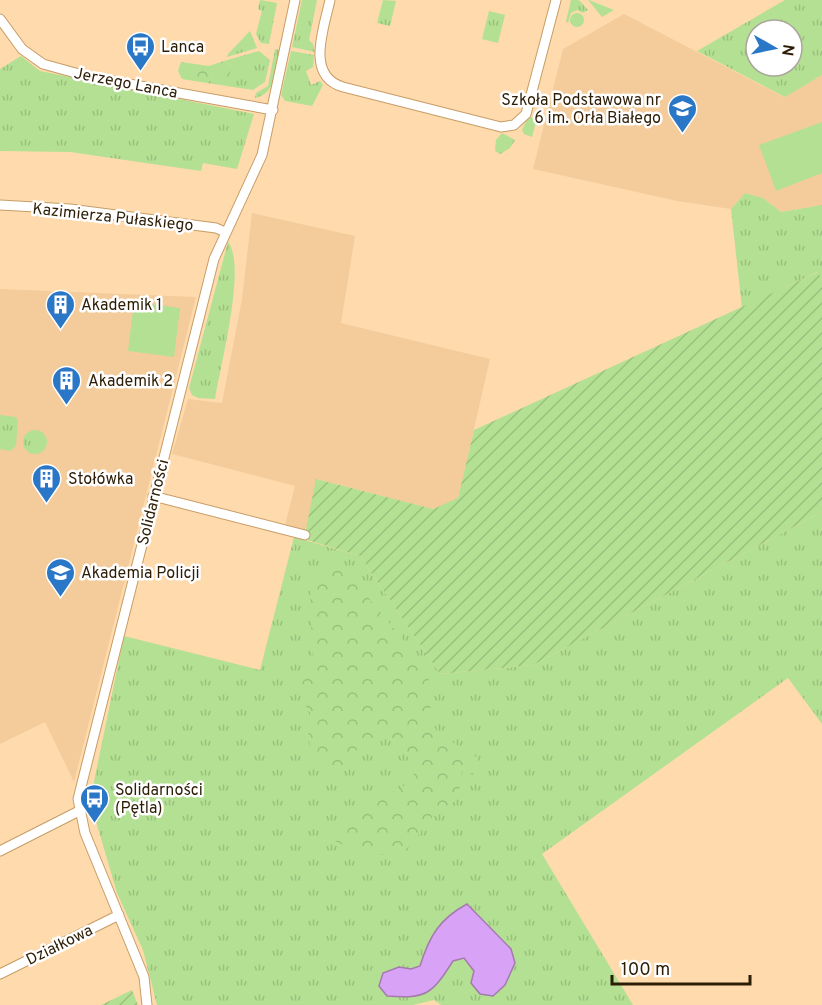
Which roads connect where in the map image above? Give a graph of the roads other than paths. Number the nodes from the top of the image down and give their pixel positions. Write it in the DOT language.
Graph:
graph roads {
  1 [pos="295,0"];
  2 [pos="330,0"];
  3 [pos="556,0"];
  4 [pos="0,19"];
  5 [pos="273,110"];
  6 [pos="0,206"];
  7 [pos="225,232"];
  8 [pos="153,496"];
  9 [pos="305,535"];
  10 [pos="79,812"];
  11 [pos="0,851"];
  12 [pos="119,915"];
  13 [pos="0,974"];
  14 [pos="147,1005"];
  1 -- 5 [label="street, Solidarności"];
  2 -- 3 [label="street"];
  4 -- 5 [label="street, Jerzego Lanca"];
  5 -- 7 [label="street, Solidarności"];
  6 -- 7 [label="street, Kazimierza Pułaskiego"];
  7 -- 8 [label="street, Solidarności"];
  8 -- 9 [label="street"];
  8 -- 10 [label="street, Solidarności"];
  10 -- 11 [label="street"];
  10 -- 12 [label="street, Solidarności"];
  12 -- 13 [label="street, Działkowa"];
  12 -- 14 [label="street, Solidarności"];
}
